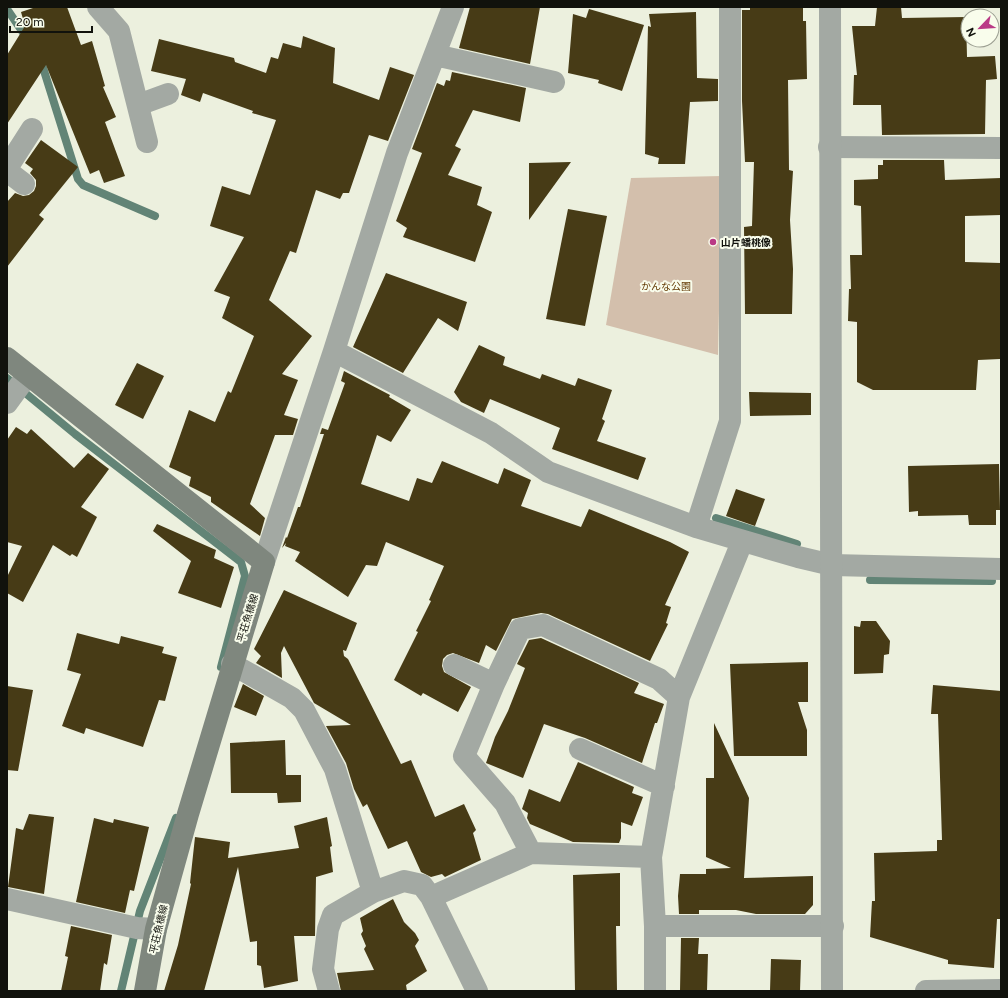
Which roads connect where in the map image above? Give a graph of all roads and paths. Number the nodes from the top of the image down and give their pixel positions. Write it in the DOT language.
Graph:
graph roads {
  1 [pos="98,7"];
  2 [pos="453,7"];
  3 [pos="730,7"];
  4 [pos="830,7"];
  5 [pos="434,55"];
  6 [pos="554,82"];
  7 [pos="168,94"];
  8 [pos="138,105"];
  9 [pos="32,129"];
  10 [pos="147,142"];
  11 [pos="829,147"];
  12 [pos="1001,148"];
  13 [pos="7,168"];
  14 [pos="334,351"];
  15 [pos="7,358"];
  16 [pos="26,378"];
  17 [pos="9,401"];
  18 [pos="696,526"];
  19 [pos="742,542"];
  20 [pos="264,562"];
  21 [pos="832,565"];
  22 [pos="1001,569"];
  23 [pos="232,664"];
  24 [pos="454,665"];
  25 [pos="494,684"];
  26 [pos="679,697"];
  27 [pos="580,749"];
  28 [pos="664,786"];
  29 [pos="531,853"];
  30 [pos="651,857"];
  31 [pos="373,892"];
  32 [pos="431,897"];
  33 [pos="7,899"];
  34 [pos="655,926"];
  35 [pos="833,926"];
  36 [pos="149,929"];
  37 [pos="1001,990"];
  38 [pos="145,991"];
  39 [pos="329,991"];
  40 [pos="477,991"];
  41 [pos="655,991"];
  42 [pos="832,991"];
  43 [pos="926,991"];
  1 -- 8 [label="street"];
  2 -- 5 [label="street"];
  3 -- 18 [label="street"];
  4 -- 11 [label="street"];
  5 -- 6 [label="street"];
  5 -- 14 [label="street"];
  7 -- 8 [label="street"];
  8 -- 10 [label="street"];
  9 -- 13 [label="street"];
  11 -- 12 [label="street"];
  11 -- 21 [label="street"];
  14 -- 18 [label="street"];
  14 -- 20 [label="street"];
  15 -- 16 [label="main road"];
  16 -- 17 [label="street"];
  16 -- 20 [label="main road"];
  18 -- 19 [label="street"];
  19 -- 21 [label="street"];
  19 -- 26 [label="street"];
  20 -- 23 [label="main road, 平荘魚橋線"];
  21 -- 22 [label="street"];
  21 -- 35 [label="street"];
  23 -- 31 [label="street"];
  23 -- 36 [label="main road, 平荘魚橋線"];
  24 -- 25 [label="street"];
  25 -- 26 [label="street"];
  25 -- 29 [label="street"];
  26 -- 28 [label="street"];
  27 -- 28 [label="street"];
  28 -- 30 [label="street"];
  29 -- 30 [label="street"];
  29 -- 32 [label="street"];
  30 -- 34 [label="street"];
  31 -- 32 [label="street"];
  31 -- 39 [label="street"];
  32 -- 40 [label="street"];
  33 -- 36 [label="street"];
  34 -- 35 [label="street"];
  34 -- 41 [label="street"];
  35 -- 42 [label="street"];
  36 -- 38 [label="main road, 平荘魚橋線"];
  37 -- 43 [label="street"];
}
